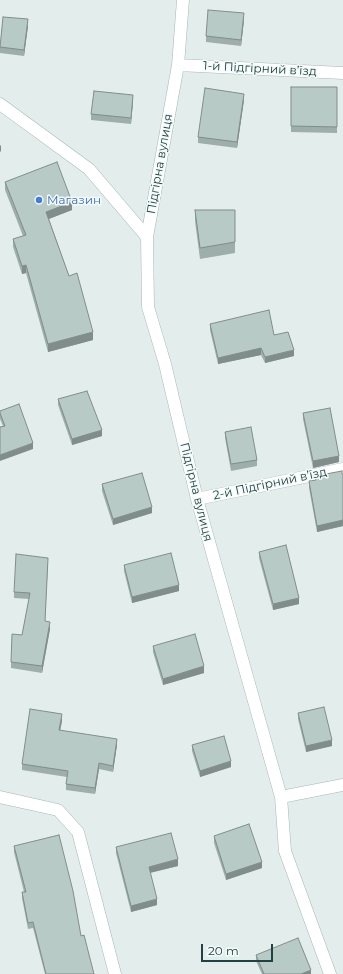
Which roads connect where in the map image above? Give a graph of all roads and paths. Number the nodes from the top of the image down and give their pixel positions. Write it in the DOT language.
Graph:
graph roads {
  1 [pos="183,0"];
  2 [pos="178,65"];
  3 [pos="343,73"];
  4 [pos="0,104"];
  5 [pos="147,237"];
  6 [pos="343,469"];
  7 [pos="197,500"];
  8 [pos="343,785"];
  9 [pos="0,797"];
  10 [pos="281,797"];
  11 [pos="115,974"];
  12 [pos="330,974"];
  1 -- 2 [label="street, Підгірна вулиця"];
  2 -- 3 [label="street, 1-й Підгірний в’їзд"];
  2 -- 5 [label="street, Підгірна вулиця"];
  4 -- 5 [label="street"];
  5 -- 7 [label="street, Підгірна вулиця"];
  6 -- 7 [label="street, 2-й Підгірний в’їзд"];
  7 -- 10 [label="street, Підгірна вулиця"];
  8 -- 10 [label="street"];
  9 -- 11 [label="street"];
  10 -- 12 [label="street, Підгірна вулиця"];
}
